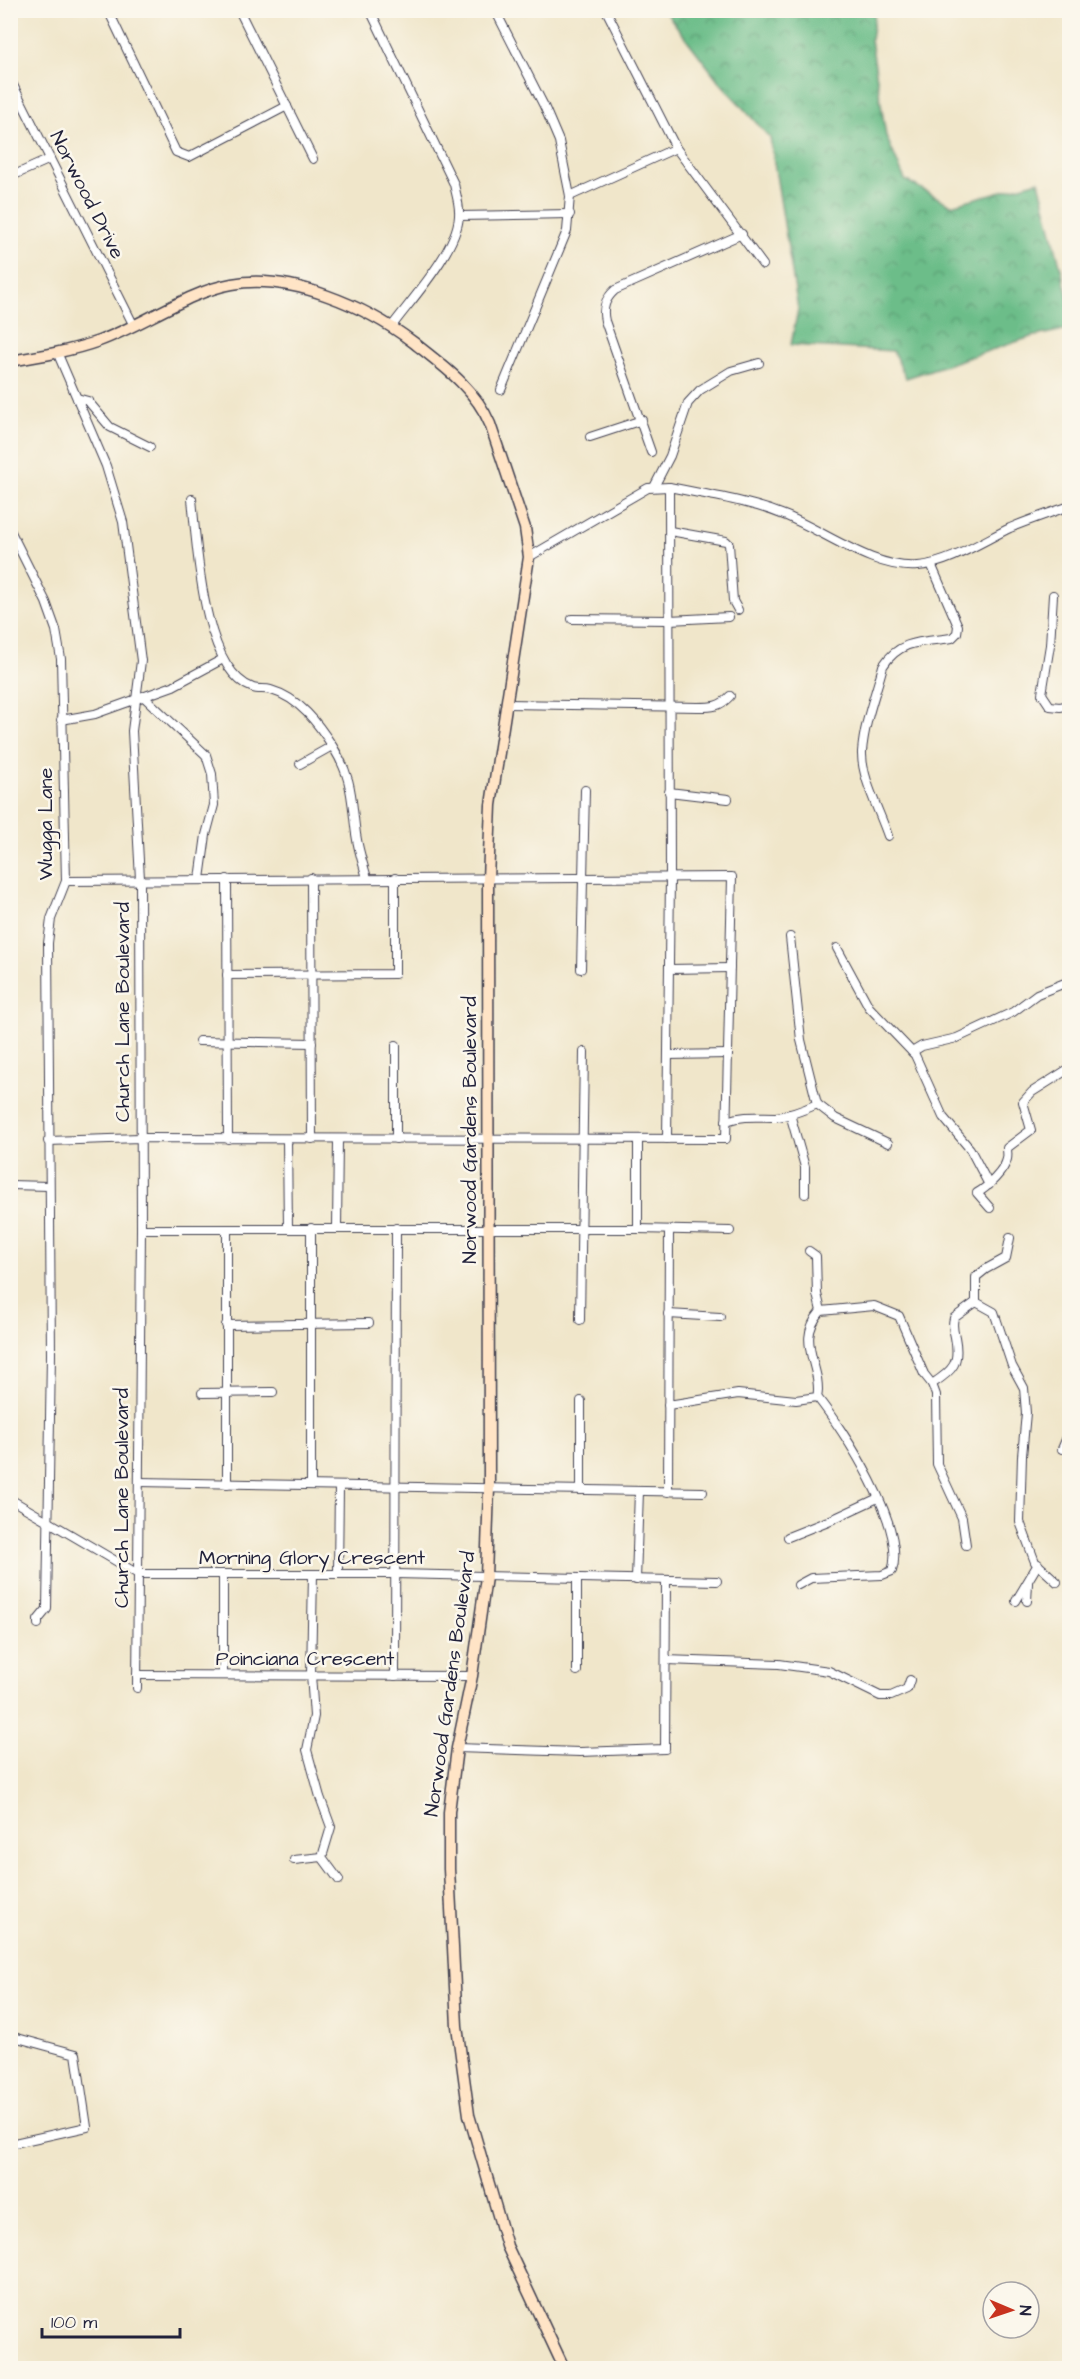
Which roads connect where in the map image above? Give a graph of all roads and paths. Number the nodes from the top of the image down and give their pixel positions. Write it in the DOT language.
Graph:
graph roads {
  1 [pos="108,10"];
  2 [pos="238,10"];
  3 [pos="370,10"];
  4 [pos="495,10"];
  5 [pos="606,10"];
  6 [pos="10,79"];
  7 [pos="286,106"];
  8 [pos="676,148"];
  9 [pos="50,159"];
  10 [pos="313,159"];
  11 [pos="12,176"];
  12 [pos="570,196"];
  13 [pos="570,214"];
  14 [pos="459,216"];
  15 [pos="742,234"];
  16 [pos="763,265"];
  17 [pos="134,326"];
  18 [pos="392,326"];
  19 [pos="57,352"];
  20 [pos="10,362"];
  21 [pos="759,363"];
  22 [pos="501,390"];
  23 [pos="77,398"];
  24 [pos="642,420"];
  25 [pos="590,437"];
  26 [pos="150,447"];
  27 [pos="651,452"];
  28 [pos="654,487"];
  29 [pos="669,487"];
  30 [pos="192,500"];
  31 [pos="1070,506"];
  32 [pos="10,530"];
  33 [pos="670,531"];
  34 [pos="529,557"];
  35 [pos="931,564"];
  36 [pos="1053,596"];
  37 [pos="738,610"];
  38 [pos="729,617"];
  39 [pos="572,619"];
  40 [pos="669,620"];
  41 [pos="223,659"];
  42 [pos="730,696"];
  43 [pos="139,697"];
  44 [pos="507,704"];
  45 [pos="1070,705"];
  46 [pos="668,707"];
  47 [pos="61,720"];
  48 [pos="333,746"];
  49 [pos="300,764"];
  50 [pos="585,790"];
  51 [pos="669,792"];
  52 [pos="728,799"];
  53 [pos="888,836"];
  54 [pos="582,877"];
  55 [pos="670,877"];
  56 [pos="311,878"];
  57 [pos="367,878"];
  58 [pos="395,878"];
  59 [pos="140,879"];
  60 [pos="200,879"];
  61 [pos="227,879"];
  62 [pos="488,879"];
  63 [pos="66,881"];
  64 [pos="790,937"];
  65 [pos="837,948"];
  66 [pos="730,968"];
  67 [pos="581,969"];
  68 [pos="669,969"];
  69 [pos="227,975"];
  70 [pos="312,975"];
  71 [pos="1070,981"];
  72 [pos="199,1041"];
  73 [pos="228,1042"];
  74 [pos="312,1043"];
  75 [pos="396,1045"];
  76 [pos="584,1052"];
  77 [pos="912,1052"];
  78 [pos="728,1054"];
  79 [pos="668,1055"];
  80 [pos="1070,1068"];
  81 [pos="817,1104"];
  82 [pos="790,1114"];
  83 [pos="726,1121"];
  84 [pos="140,1138"];
  85 [pos="228,1138"];
  86 [pos="287,1138"];
  87 [pos="312,1138"];
  88 [pos="338,1138"];
  89 [pos="396,1138"];
  90 [pos="488,1139"];
  91 [pos="583,1139"];
  92 [pos="638,1139"];
  93 [pos="666,1139"];
  94 [pos="48,1141"];
  95 [pos="888,1143"];
  96 [pos="10,1185"];
  97 [pos="989,1185"];
  98 [pos="49,1186"];
  99 [pos="805,1194"];
  100 [pos="990,1208"];
  101 [pos="311,1228"];
  102 [pos="338,1228"];
  103 [pos="396,1228"];
  104 [pos="489,1228"];
  105 [pos="141,1229"];
  106 [pos="288,1229"];
  107 [pos="581,1229"];
  108 [pos="638,1229"];
  109 [pos="227,1230"];
  110 [pos="669,1230"];
  111 [pos="730,1231"];
  112 [pos="1010,1238"];
  113 [pos="809,1251"];
  114 [pos="976,1302"];
  115 [pos="821,1311"];
  116 [pos="668,1314"];
  117 [pos="720,1317"];
  118 [pos="580,1320"];
  119 [pos="369,1323"];
  120 [pos="311,1324"];
  121 [pos="226,1325"];
  122 [pos="932,1384"];
  123 [pos="227,1392"];
  124 [pos="273,1392"];
  125 [pos="202,1393"];
  126 [pos="817,1397"];
  127 [pos="581,1401"];
  128 [pos="669,1405"];
  129 [pos="1070,1430"];
  130 [pos="1062,1449"];
  131 [pos="139,1482"];
  132 [pos="227,1484"];
  133 [pos="311,1485"];
  134 [pos="339,1486"];
  135 [pos="396,1487"];
  136 [pos="489,1488"];
  137 [pos="581,1490"];
  138 [pos="639,1491"];
  139 [pos="668,1492"];
  140 [pos="703,1492"];
  141 [pos="878,1498"];
  142 [pos="10,1499"];
  143 [pos="48,1523"];
  144 [pos="788,1537"];
  145 [pos="966,1545"];
  146 [pos="1038,1564"];
  147 [pos="138,1574"];
  148 [pos="223,1574"];
  149 [pos="313,1574"];
  150 [pos="338,1574"];
  151 [pos="396,1574"];
  152 [pos="486,1577"];
  153 [pos="1028,1578"];
  154 [pos="577,1579"];
  155 [pos="636,1580"];
  156 [pos="666,1580"];
  157 [pos="717,1581"];
  158 [pos="1057,1582"];
  159 [pos="798,1585"];
  160 [pos="1016,1601"];
  161 [pos="1027,1601"];
  162 [pos="38,1624"];
  163 [pos="666,1660"];
  164 [pos="577,1671"];
  165 [pos="137,1675"];
  166 [pos="223,1675"];
  167 [pos="311,1676"];
  168 [pos="395,1676"];
  169 [pos="472,1676"];
  170 [pos="910,1680"];
  171 [pos="137,1688"];
  172 [pos="457,1748"];
  173 [pos="322,1857"];
  174 [pos="294,1860"];
  175 [pos="339,1880"];
  176 [pos="10,2036"];
  177 [pos="10,2144"];
  178 [pos="564,2368"];
  1 -- 7 [label="street"];
  2 -- 7 [label="street"];
  3 -- 14 [label="street"];
  4 -- 12 [label="street"];
  5 -- 8 [label="street"];
  6 -- 9 [label="street, Norwood Drive"];
  7 -- 10 [label="street"];
  8 -- 12 [label="street"];
  8 -- 15 [label="street"];
  9 -- 11 [label="street"];
  9 -- 17 [label="street, Norwood Drive"];
  12 -- 13 [label="street"];
  13 -- 14 [label="street"];
  13 -- 22 [label="street"];
  14 -- 18 [label="street"];
  15 -- 16 [label="street"];
  15 -- 24 [label="street"];
  17 -- 18 [label="street, Norwood Gardens Boulevard"];
  17 -- 19 [label="street, Norwood Gardens Boulevard"];
  18 -- 34 [label="street, Norwood Gardens Boulevard"];
  19 -- 20 [label="street, Norwood Gardens Boulevard"];
  19 -- 23 [label="street, Church Lane Boulevard"];
  21 -- 28 [label="street"];
  23 -- 26 [label="street"];
  23 -- 43 [label="street, Church Lane Boulevard"];
  24 -- 25 [label="street"];
  24 -- 27 [label="street"];
  28 -- 29 [label="street"];
  28 -- 34 [label="street"];
  29 -- 33 [label="street"];
  29 -- 35 [label="street"];
  30 -- 41 [label="street"];
  31 -- 35 [label="street"];
  32 -- 47 [label="street, Wugga Lane"];
  33 -- 37 [label="street"];
  33 -- 40 [label="street"];
  34 -- 44 [label="street, Norwood Gardens Boulevard"];
  35 -- 53 [label="street"];
  36 -- 45 [label="street"];
  38 -- 40 [label="street"];
  39 -- 40 [label="street"];
  40 -- 46 [label="street"];
  41 -- 43 [label="street"];
  41 -- 48 [label="street"];
  42 -- 46 [label="street"];
  43 -- 47 [label="street"];
  43 -- 59 [label="street, Church Lane Boulevard"];
  43 -- 60 [label="street"];
  44 -- 46 [label="street"];
  44 -- 62 [label="street, Norwood Gardens Boulevard"];
  46 -- 51 [label="street"];
  47 -- 63 [label="street, Wugga Lane"];
  48 -- 49 [label="street"];
  48 -- 57 [label="street"];
  50 -- 54 [label="street"];
  51 -- 52 [label="street"];
  51 -- 55 [label="street"];
  54 -- 55 [label="street"];
  54 -- 62 [label="street"];
  54 -- 67 [label="street"];
  55 -- 66 [label="street"];
  55 -- 68 [label="street"];
  56 -- 57 [label="street"];
  56 -- 61 [label="street"];
  56 -- 70 [label="street"];
  57 -- 58 [label="street"];
  58 -- 62 [label="street"];
  58 -- 70 [label="street"];
  59 -- 60 [label="street"];
  59 -- 63 [label="street"];
  59 -- 84 [label="street, Church Lane Boulevard"];
  60 -- 61 [label="street"];
  61 -- 69 [label="street"];
  62 -- 90 [label="street, Norwood Gardens Boulevard"];
  63 -- 94 [label="street, Wugga Lane"];
  64 -- 81 [label="street"];
  65 -- 77 [label="street"];
  66 -- 68 [label="street"];
  66 -- 78 [label="street"];
  68 -- 79 [label="street"];
  69 -- 70 [label="street"];
  69 -- 73 [label="street"];
  70 -- 74 [label="street"];
  71 -- 77 [label="street"];
  72 -- 73 [label="street"];
  73 -- 74 [label="street"];
  73 -- 85 [label="street"];
  74 -- 87 [label="street"];
  75 -- 89 [label="street"];
  76 -- 91 [label="street"];
  77 -- 97 [label="street"];
  78 -- 79 [label="street"];
  78 -- 83 [label="street"];
  79 -- 93 [label="street"];
  80 -- 97 [label="street"];
  81 -- 82 [label="street"];
  81 -- 95 [label="street"];
  82 -- 83 [label="street"];
  82 -- 99 [label="street"];
  83 -- 93 [label="street"];
  84 -- 85 [label="street"];
  84 -- 94 [label="street"];
  84 -- 105 [label="street, Church Lane Boulevard"];
  85 -- 86 [label="street"];
  86 -- 87 [label="street"];
  86 -- 106 [label="street"];
  87 -- 88 [label="street"];
  88 -- 89 [label="street"];
  88 -- 102 [label="street"];
  89 -- 90 [label="street"];
  90 -- 91 [label="street"];
  90 -- 104 [label="street, Norwood Gardens Boulevard"];
  91 -- 92 [label="street"];
  91 -- 107 [label="street"];
  92 -- 93 [label="street"];
  92 -- 108 [label="street"];
  94 -- 98 [label="street, Wugga Lane"];
  96 -- 98 [label="street"];
  97 -- 100 [label="street"];
  98 -- 143 [label="street, Wugga Lane"];
  101 -- 102 [label="street"];
  101 -- 106 [label="street"];
  101 -- 120 [label="street"];
  102 -- 103 [label="street"];
  103 -- 104 [label="street"];
  103 -- 135 [label="street"];
  104 -- 107 [label="street"];
  104 -- 136 [label="street, Norwood Gardens Boulevard"];
  105 -- 109 [label="street"];
  105 -- 131 [label="street, Church Lane Boulevard"];
  106 -- 109 [label="street"];
  107 -- 108 [label="street"];
  107 -- 118 [label="street"];
  108 -- 110 [label="street"];
  109 -- 121 [label="street"];
  110 -- 111 [label="street"];
  110 -- 116 [label="street"];
  112 -- 114 [label="street"];
  113 -- 115 [label="street"];
  114 -- 122 [label="street"];
  114 -- 146 [label="street"];
  115 -- 122 [label="street"];
  115 -- 126 [label="street"];
  116 -- 117 [label="street"];
  116 -- 128 [label="street"];
  119 -- 120 [label="street"];
  120 -- 121 [label="street"];
  120 -- 133 [label="street"];
  121 -- 123 [label="street"];
  122 -- 145 [label="street"];
  123 -- 124 [label="street"];
  123 -- 125 [label="street"];
  123 -- 132 [label="street"];
  126 -- 128 [label="street"];
  126 -- 141 [label="street"];
  127 -- 137 [label="street"];
  128 -- 139 [label="street"];
  129 -- 130 [label="street"];
  131 -- 132 [label="street"];
  131 -- 147 [label="street, Church Lane Boulevard"];
  132 -- 133 [label="street"];
  133 -- 134 [label="street"];
  134 -- 135 [label="street"];
  134 -- 150 [label="street"];
  135 -- 136 [label="street"];
  135 -- 151 [label="street"];
  136 -- 137 [label="street"];
  136 -- 152 [label="street, Norwood Gardens Boulevard"];
  137 -- 138 [label="street"];
  138 -- 139 [label="street"];
  138 -- 155 [label="street"];
  139 -- 140 [label="street"];
  141 -- 144 [label="street"];
  141 -- 159 [label="street"];
  142 -- 143 [label="street"];
  143 -- 147 [label="street"];
  143 -- 162 [label="street, Wugga Lane"];
  146 -- 153 [label="street"];
  146 -- 158 [label="street"];
  147 -- 148 [label="street, Morning Glory Crescent"];
  147 -- 165 [label="street, Church Lane Boulevard"];
  148 -- 149 [label="street, Morning Glory Crescent"];
  148 -- 166 [label="street"];
  149 -- 150 [label="street, Morning Glory Crescent"];
  149 -- 167 [label="street"];
  150 -- 151 [label="street, Morning Glory Crescent"];
  151 -- 152 [label="street, Morning Glory Crescent"];
  151 -- 168 [label="street"];
  152 -- 154 [label="street, Morning Glory Crescent"];
  152 -- 169 [label="street, Norwood Gardens Boulevard"];
  153 -- 160 [label="street"];
  153 -- 161 [label="street"];
  154 -- 155 [label="street, Morning Glory Crescent"];
  154 -- 164 [label="street"];
  155 -- 156 [label="street, Morning Glory Crescent"];
  156 -- 157 [label="street, Morning Glory Crescent"];
  156 -- 163 [label="street"];
  163 -- 170 [label="street"];
  163 -- 172 [label="street"];
  165 -- 166 [label="street, Poinciana Crescent"];
  165 -- 171 [label="street, Church Lane Boulevard"];
  166 -- 167 [label="street, Poinciana Crescent"];
  167 -- 168 [label="street, Poinciana Crescent"];
  167 -- 173 [label="street"];
  168 -- 169 [label="street, Poinciana Crescent"];
  169 -- 172 [label="street, Norwood Gardens Boulevard"];
  172 -- 178 [label="street, Norwood Gardens Boulevard"];
  173 -- 174 [label="street"];
  173 -- 175 [label="street"];
  176 -- 177 [label="street"];
}
